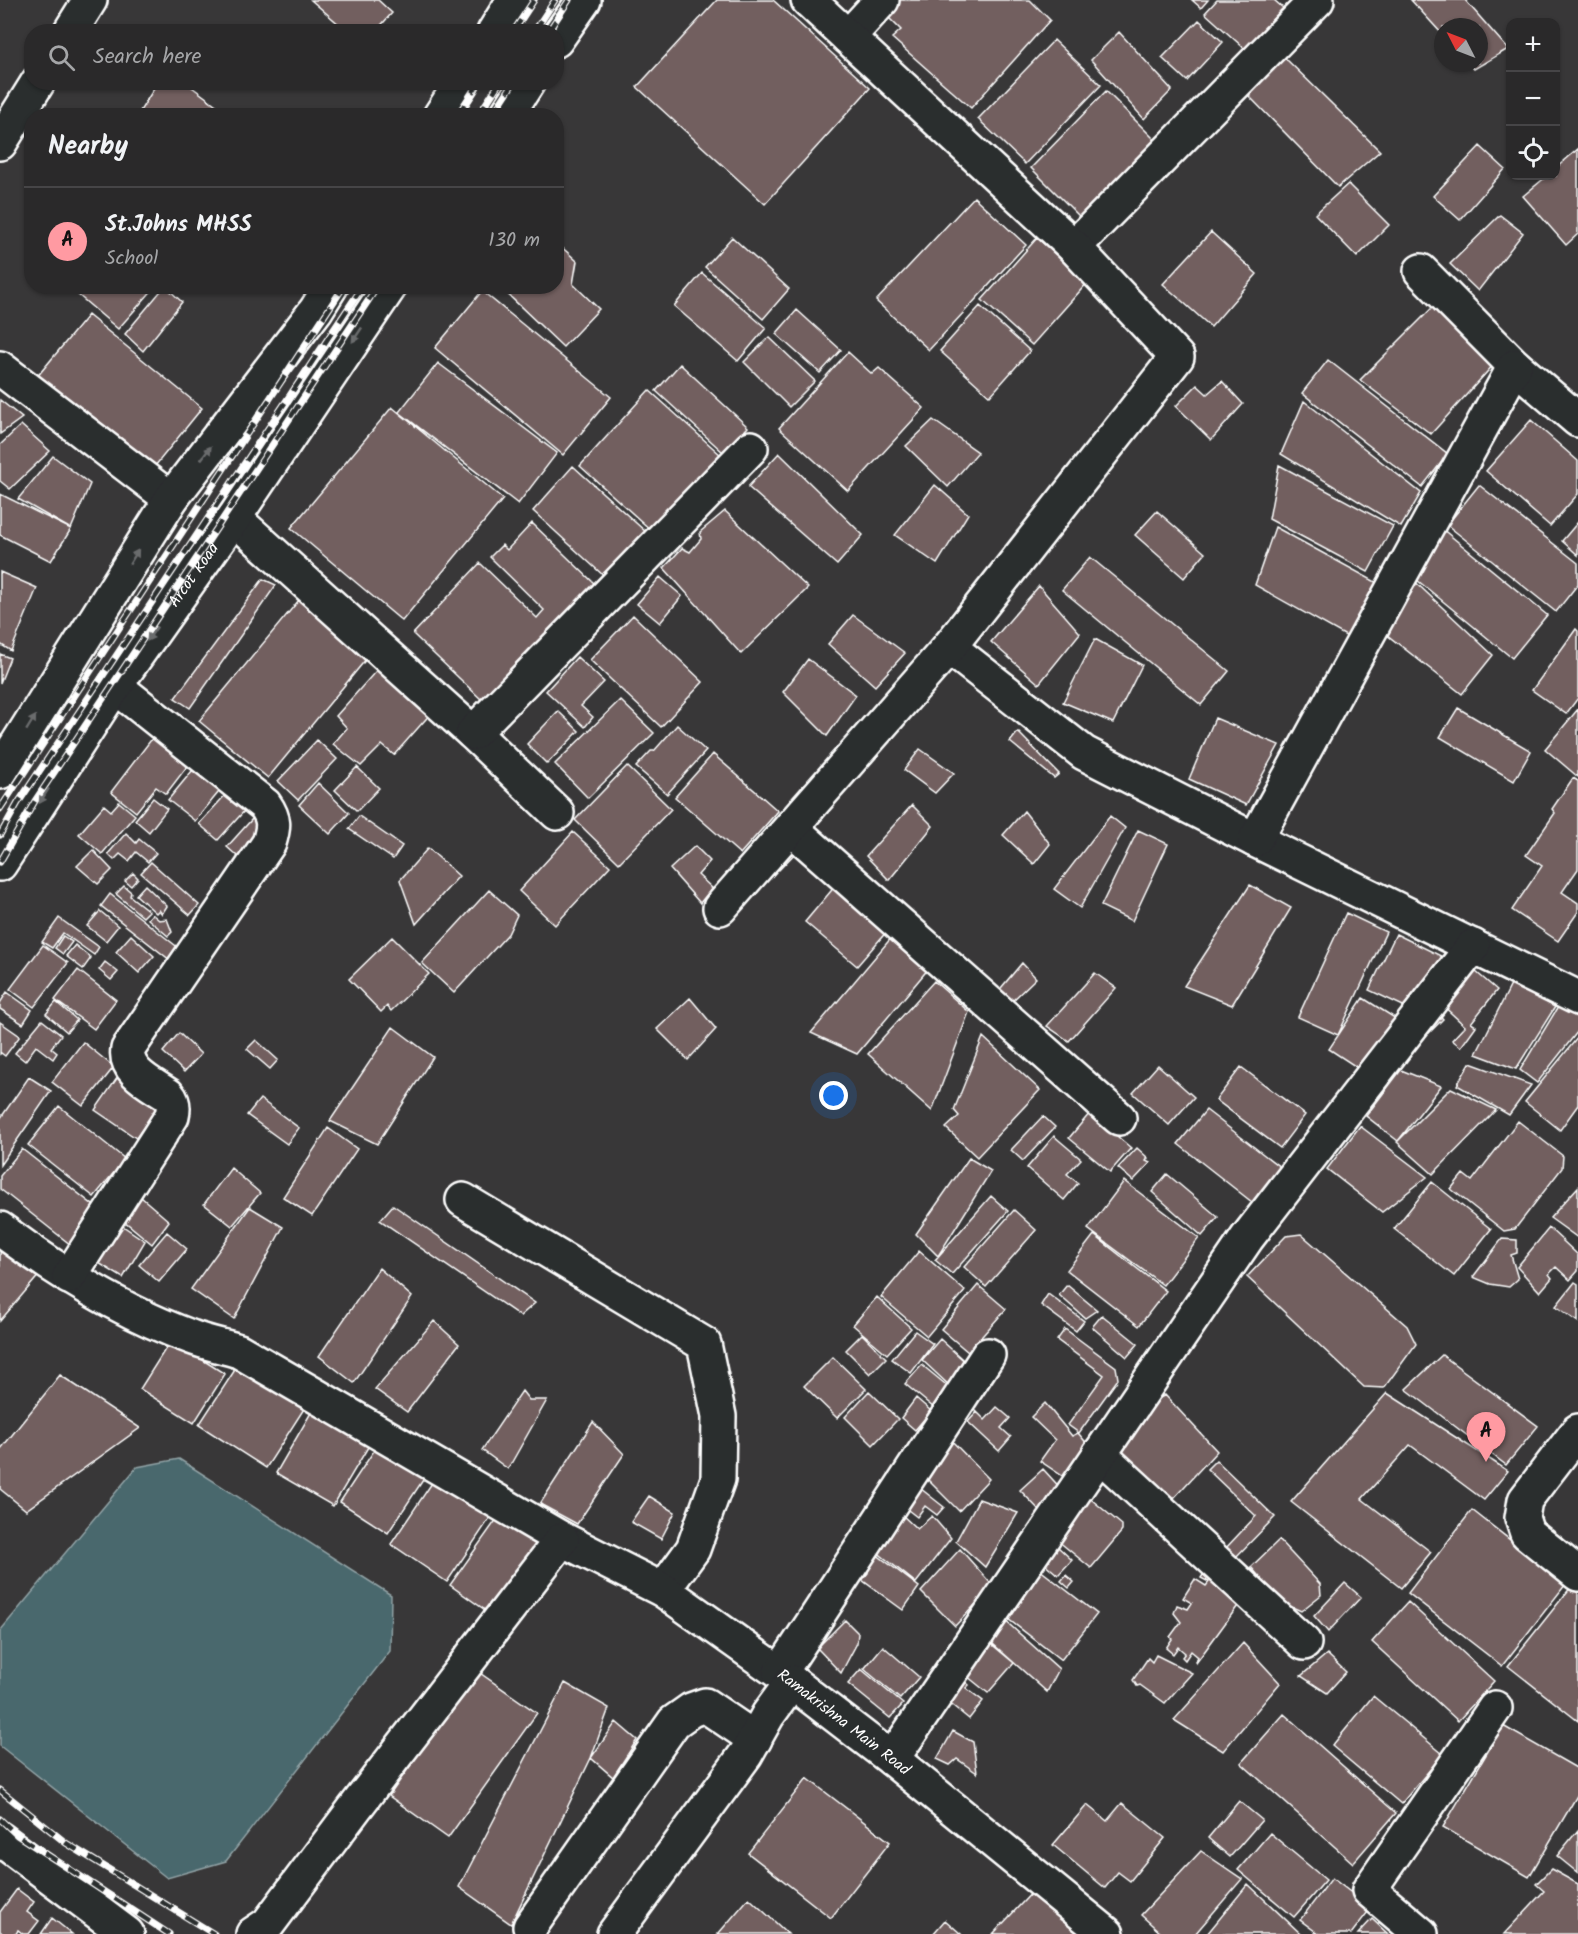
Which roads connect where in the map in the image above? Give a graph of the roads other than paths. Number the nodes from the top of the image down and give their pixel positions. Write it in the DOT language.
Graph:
graph roads {
  1 [pos="90,0"];
  2 [pos="514,0"];
  3 [pos="584,0"];
  4 [pos="808,0"];
  5 [pos="882,0"];
  6 [pos="1317,0"];
  7 [pos="75,24"];
  8 [pos="499,24"];
  9 [pos="564,29"];
  10 [pos="848,37"];
  11 [pos="33,90"];
  12 [pos="457,90"];
  13 [pos="523,90"];
  14 [pos="445,108"];
  15 [pos="511,108"];
  16 [pos="0,143"];
  17 [pos="1074,247"];
  18 [pos="1421,271"];
  19 [pos="326,294"];
  20 [pos="385,294"];
  21 [pos="1515,366"];
  22 [pos="0,368"];
  23 [pos="1578,420"];
  24 [pos="751,448"];
  25 [pos="171,499"];
  26 [pos="234,518"];
  27 [pos="949,647"];
  28 [pos="115,686"];
  29 [pos="473,733"];
  30 [pos="0,772"];
  31 [pos="557,813"];
  32 [pos="791,828"];
  33 [pos="1255,840"];
  34 [pos="0,864"];
  35 [pos="720,908"];
  36 [pos="1473,946"];
  37 [pos="1578,998"];
  38 [pos="1119,1118"];
  39 [pos="463,1200"];
  40 [pos="0,1229"];
  41 [pos="69,1276"];
  42 [pos="988,1355"];
  43 [pos="1578,1431"];
  44 [pos="1100,1455"];
  45 [pos="562,1539"];
  46 [pos="1578,1574"];
  47 [pos="663,1590"];
  48 [pos="1304,1642"];
  49 [pos="786,1677"];
  50 [pos="1495,1708"];
  51 [pos="755,1739"];
  52 [pos="892,1759"];
  53 [pos="0,1839"];
  54 [pos="530,1927"];
  55 [pos="126,1934"];
  56 [pos="253,1934"];
  57 [pos="614,1934"];
  58 [pos="1107,1934"];
  59 [pos="1421,1934"];
  1 -- 7 [label="street"];
  2 -- 8 [label="street"];
  3 -- 9 [label="street"];
  4 -- 10 [label="street"];
  5 -- 10 [label="street"];
  6 -- 17 [label="street"];
  10 -- 17 [label="street"];
  11 -- 16 [label="street"];
  12 -- 14 [label="street"];
  13 -- 15 [label="street"];
  17 -- 27 [label="street"];
  18 -- 21 [label="street"];
  25 -- 19 [label="street, one-way"];
  20 -- 26 [label="street, Arcot Road, one-way"];
  21 -- 23 [label="street"];
  21 -- 33 [label="street"];
  22 -- 25 [label="street"];
  24 -- 29 [label="street"];
  30 -- 25 [label="street, one-way"];
  26 -- 28 [label="street, Arcot Road, one-way"];
  26 -- 29 [label="street"];
  27 -- 32 [label="street"];
  27 -- 33 [label="street"];
  28 -- 34 [label="street, Arcot Road, one-way"];
  28 -- 41 [label="street"];
  29 -- 31 [label="street"];
  32 -- 35 [label="street"];
  32 -- 38 [label="street"];
  33 -- 36 [label="street"];
  36 -- 37 [label="street"];
  36 -- 44 [label="street"];
  39 -- 47 [label="street"];
  40 -- 41 [label="street, Ramakrishna Main Road"];
  41 -- 45 [label="street, Ramakrishna Main Road"];
  42 -- 49 [label="street"];
  43 -- 46 [label="street"];
  44 -- 48 [label="street"];
  44 -- 52 [label="street"];
  45 -- 47 [label="street, Ramakrishna Main Road"];
  45 -- 56 [label="street"];
  47 -- 49 [label="street, Ramakrishna Main Road"];
  49 -- 51 [label="street"];
  49 -- 52 [label="street, Ramakrishna Main Road"];
  50 -- 59 [label="street"];
  51 -- 54 [label="street"];
  51 -- 57 [label="street"];
  52 -- 58 [label="street, Ramakrishna Main Road"];
  53 -- 55 [label="street"];
}
